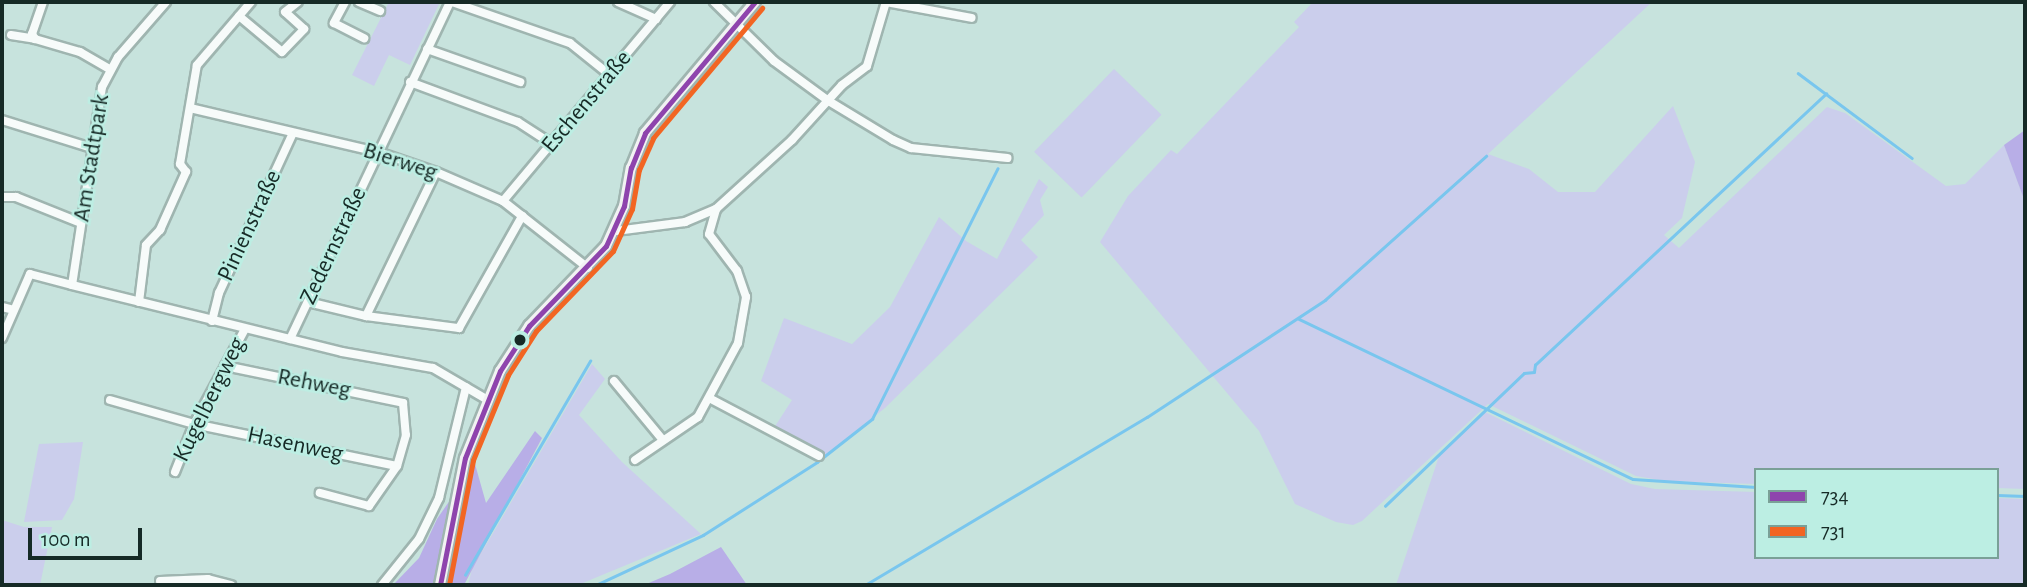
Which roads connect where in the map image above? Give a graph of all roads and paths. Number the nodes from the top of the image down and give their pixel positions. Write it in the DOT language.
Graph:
graph roads {
  1 [pos="43,2"];
  2 [pos="166,2"];
  3 [pos="251,2"];
  4 [pos="298,2"];
  5 [pos="345,2"];
  6 [pos="359,2"];
  7 [pos="451,2"];
  8 [pos="618,2"];
  9 [pos="670,2"];
  10 [pos="713,2"];
  11 [pos="755,2"];
  12 [pos="380,11"];
  13 [pos="239,16"];
  14 [pos="972,18"];
  15 [pos="656,19"];
  16 [pos="735,24"];
  17 [pos="11,35"];
  18 [pos="364,38"];
  19 [pos="35,39"];
  20 [pos="426,49"];
  21 [pos="110,69"];
  22 [pos="610,75"];
  23 [pos="410,82"];
  24 [pos="520,82"];
  25 [pos="827,100"];
  26 [pos="190,108"];
  27 [pos="2,120"];
  28 [pos="293,132"];
  29 [pos="551,144"];
  30 [pos="92,148"];
  31 [pos="379,152"];
  32 [pos="1007,158"];
  33 [pos="436,172"];
  34 [pos="2,197"];
  35 [pos="503,201"];
  36 [pos="716,209"];
  37 [pos="522,216"];
  38 [pos="81,223"];
  39 [pos="616,231"];
  40 [pos="587,268"];
  41 [pos="72,285"];
  42 [pos="139,302"];
  43 [pos="308,302"];
  44 [pos="2,307"];
  45 [pos="14,310"];
  46 [pos="366,316"];
  47 [pos="212,321"];
  48 [pos="245,329"];
  49 [pos="2,338"];
  50 [pos="290,339"];
  51 [pos="225,366"];
  52 [pos="614,381"];
  53 [pos="466,387"];
  54 [pos="486,399"];
  55 [pos="711,399"];
  56 [pos="110,400"];
  57 [pos="194,425"];
  58 [pos="662,439"];
  59 [pos="819,456"];
  60 [pos="635,460"];
  61 [pos="397,466"];
  62 [pos="175,471"];
  63 [pos="320,493"];
  64 [pos="160,581"];
  65 [pos="231,585"];
  66 [pos="382,585"];
  67 [pos="440,585"];
  1 -- 19 [label="street"];
  2 -- 21 [label="street, Am Stadtpark"];
  3 -- 13 [label="street"];
  4 -- 13 [label="street"];
  5 -- 18 [label="street"];
  6 -- 12 [label="street"];
  7 -- 20 [label="street, Zedernstraße"];
  7 -- 22 [label="street"];
  8 -- 15 [label="street"];
  9 -- 15 [label="street, Eschenstraße"];
  10 -- 16 [label="street"];
  11 -- 16 [label="main road"];
  13 -- 26 [label="street"];
  14 -- 25 [label="street"];
  15 -- 22 [label="street, Eschenstraße"];
  16 -- 25 [label="street"];
  16 -- 39 [label="main road"];
  17 -- 19 [label="street"];
  19 -- 21 [label="street"];
  20 -- 23 [label="street, Zedernstraße"];
  20 -- 24 [label="street"];
  21 -- 30 [label="street, Am Stadtpark"];
  22 -- 29 [label="street, Eschenstraße"];
  23 -- 29 [label="street"];
  23 -- 31 [label="street, Zedernstraße"];
  25 -- 32 [label="street"];
  25 -- 36 [label="street"];
  26 -- 28 [label="street, Bierweg"];
  26 -- 42 [label="street"];
  27 -- 30 [label="street"];
  28 -- 31 [label="street, Bierweg"];
  28 -- 47 [label="street, Pinienstraße"];
  29 -- 35 [label="street, Eschenstraße"];
  30 -- 38 [label="street, Am Stadtpark"];
  31 -- 33 [label="street, Bierweg"];
  31 -- 43 [label="street, Zedernstraße"];
  33 -- 35 [label="street, Bierweg"];
  33 -- 46 [label="street"];
  34 -- 38 [label="street"];
  35 -- 37 [label="street, Bierweg"];
  36 -- 39 [label="street"];
  36 -- 55 [label="street"];
  37 -- 40 [label="street, Bierweg"];
  37 -- 46 [label="street"];
  38 -- 41 [label="street, Am Stadtpark"];
  39 -- 40 [label="main road"];
  40 -- 54 [label="main road"];
  41 -- 42 [label="street"];
  41 -- 45 [label="street"];
  42 -- 47 [label="street"];
  43 -- 46 [label="street"];
  43 -- 50 [label="street, Zedernstraße"];
  44 -- 45 [label="street"];
  45 -- 49 [label="street"];
  47 -- 48 [label="street"];
  48 -- 50 [label="street"];
  48 -- 51 [label="street, Kugelbergweg"];
  50 -- 53 [label="street"];
  51 -- 57 [label="street, Kugelbergweg"];
  51 -- 61 [label="street, Rehweg"];
  52 -- 58 [label="street"];
  53 -- 54 [label="street"];
  53 -- 66 [label="street"];
  54 -- 67 [label="main road"];
  55 -- 58 [label="street"];
  55 -- 59 [label="street"];
  56 -- 57 [label="street, Hasenweg"];
  57 -- 61 [label="street, Hasenweg"];
  57 -- 62 [label="street, Kugelbergweg"];
  58 -- 60 [label="street"];
  61 -- 63 [label="street"];
  64 -- 65 [label="street"];
}
